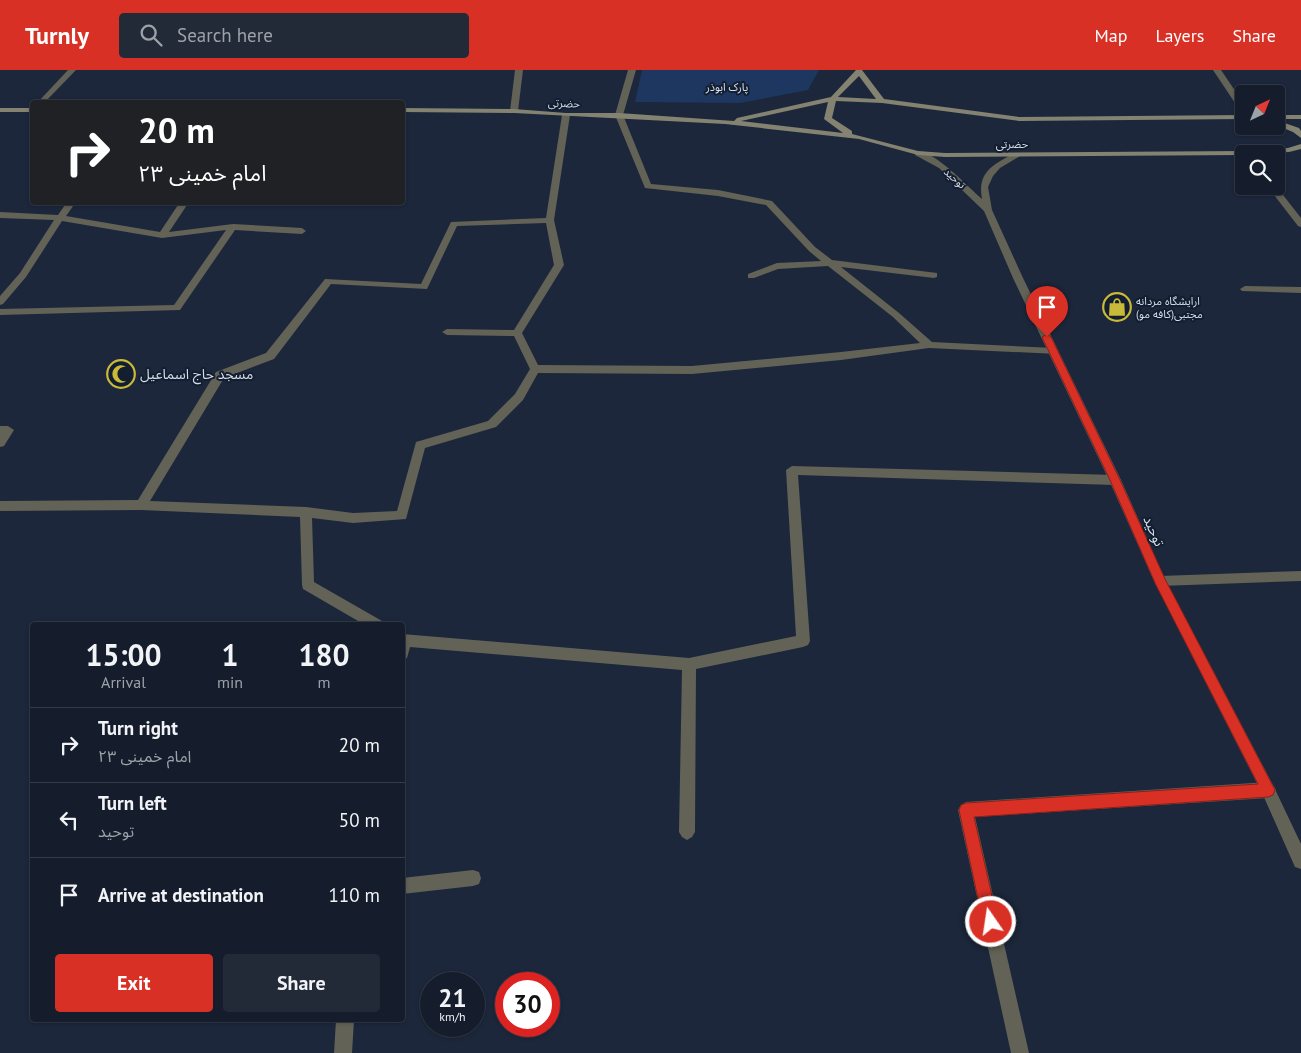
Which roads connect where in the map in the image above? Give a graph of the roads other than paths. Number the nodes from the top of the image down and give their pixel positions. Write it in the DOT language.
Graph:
graph roads {
  1 [pos="72,70"];
  2 [pos="519,70"];
  3 [pos="632,70"];
  4 [pos="1217,70"];
  5 [pos="859,71"];
  6 [pos="1235,97"];
  7 [pos="832,99"];
  8 [pos="43,100"];
  9 [pos="882,101"];
  10 [pos="0,110"];
  11 [pos="30,110"];
  12 [pos="405,110"];
  13 [pos="514,111"];
  14 [pos="566,115"];
  15 [pos="619,115"];
  16 [pos="1235,117"];
  17 [pos="1285,117"];
  18 [pos="1301,117"];
  19 [pos="725,122"];
  20 [pos="1285,126"];
  21 [pos="1301,136"];
  22 [pos="859,137"];
  23 [pos="1301,142"];
  24 [pos="1301,146"];
  25 [pos="1285,150"];
  26 [pos="1289,150"];
  27 [pos="918,153"];
  28 [pos="1235,154"];
  29 [pos="1016,156"];
  30 [pos="1278,195"];
  31 [pos="70,205"];
  32 [pos="183,205"];
  33 [pos="988,210"];
  34 [pos="0,215"];
  35 [pos="60,218"];
  36 [pos="550,220"];
  37 [pos="1301,224"];
  38 [pos="233,227"];
  39 [pos="302,231"];
  40 [pos="162,235"];
  41 [pos="830,263"];
  42 [pos="934,275"];
  43 [pos="751,276"];
  44 [pos="1245,289"];
  45 [pos="1301,290"];
  46 [pos="0,302"];
  47 [pos="0,312"];
  48 [pos="447,332"];
  49 [pos="517,333"];
  50 [pos="929,344"];
  51 [pos="1054,352"];
  52 [pos="534,369"];
  53 [pos="0,430"];
  54 [pos="0,443"];
  55 [pos="1115,480"];
  56 [pos="141,505"];
  57 [pos="0,506"];
  58 [pos="306,512"];
  59 [pos="1301,576"];
  60 [pos="1160,581"];
  61 [pos="372,622"];
  62 [pos="405,645"];
  63 [pos="689,664"];
  64 [pos="1268,790"];
  65 [pos="687,832"];
  66 [pos="1301,861"];
  67 [pos="473,878"];
  68 [pos="405,886"];
  69 [pos="345,1022"];
  70 [pos="343,1053"];
  71 [pos="1020,1053"];
  1 -- 8 [label="street"];
  2 -- 13 [label="street"];
  3 -- 15 [label="street"];
  4 -- 6 [label="street"];
  5 -- 7 [label="main road"];
  5 -- 9 [label="main road"];
  7 -- 9 [label="main road, حضرتی"];
  7 -- 19 [label="main road, حضرتی"];
  7 -- 22 [label="main road"];
  9 -- 16 [label="main road, حضرتی"];
  10 -- 11 [label="main road"];
  12 -- 13 [label="main road, حضرتی"];
  13 -- 14 [label="main road, حضرتی"];
  14 -- 15 [label="main road, حضرتی"];
  14 -- 36 [label="street"];
  15 -- 19 [label="main road, حضرتی"];
  15 -- 41 [label="street"];
  17 -- 18 [label="main road"];
  19 -- 22 [label="main road, حضرتی"];
  20 -- 21 [label="main road"];
  22 -- 27 [label="main road, حضرتی"];
  23 -- 26 [label="main road"];
  24 -- 26 [label="main road, حضرتی"];
  25 -- 26 [label="main road, حضرتی"];
  27 -- 29 [label="main road, حضرتی"];
  27 -- 33 [label="street, توحید"];
  28 -- 29 [label="main road, حضرتی"];
  29 -- 33 [label="street, توحید"];
  30 -- 37 [label="street"];
  31 -- 35 [label="street"];
  32 -- 40 [label="street"];
  33 -- 51 [label="street, توحید"];
  34 -- 35 [label="street"];
  35 -- 40 [label="street"];
  35 -- 46 [label="street"];
  36 -- 49 [label="street"];
  36 -- 56 [label="street"];
  38 -- 39 [label="street"];
  38 -- 40 [label="street"];
  38 -- 47 [label="street"];
  41 -- 42 [label="street"];
  41 -- 43 [label="street"];
  41 -- 50 [label="street"];
  44 -- 45 [label="street"];
  48 -- 49 [label="street"];
  49 -- 52 [label="street"];
  50 -- 51 [label="street"];
  50 -- 52 [label="street"];
  51 -- 55 [label="street, توحید"];
  52 -- 58 [label="street"];
  53 -- 54 [label="street"];
  55 -- 60 [label="street, توحید"];
  55 -- 63 [label="street"];
  56 -- 57 [label="street"];
  56 -- 58 [label="street"];
  58 -- 61 [label="street"];
  59 -- 60 [label="street"];
  60 -- 64 [label="street, توحید"];
  62 -- 63 [label="street"];
  63 -- 65 [label="street"];
  64 -- 66 [label="street, توحید"];
  64 -- 71 [label="street"];
  67 -- 68 [label="street"];
  69 -- 70 [label="street"];
}
